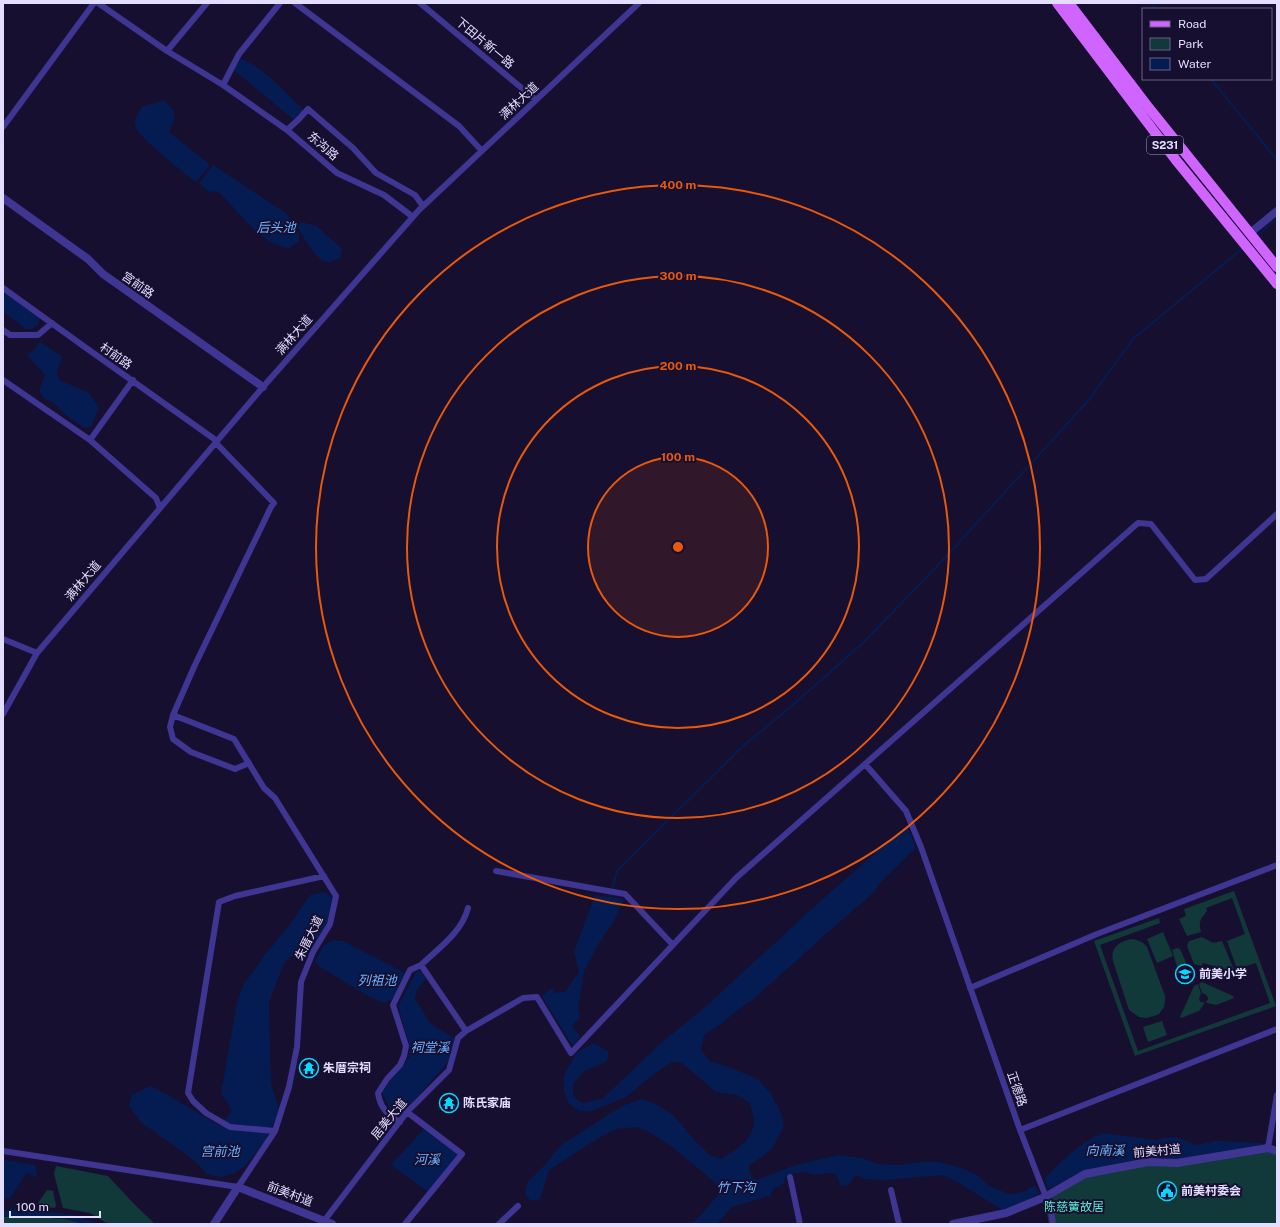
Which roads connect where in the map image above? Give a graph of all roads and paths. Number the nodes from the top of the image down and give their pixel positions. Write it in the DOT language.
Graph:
graph roads {
  1 [pos="94,3"];
  2 [pos="98,3"];
  3 [pos="207,3"];
  4 [pos="280,3"];
  5 [pos="295,3"];
  6 [pos="420,3"];
  7 [pos="639,3"];
  8 [pos="1057,3"];
  9 [pos="1070,3"];
  10 [pos="167,51"];
  11 [pos="223,85"];
  12 [pos="536,100"];
  13 [pos="3,127"];
  14 [pos="287,130"];
  15 [pos="482,151"];
  16 [pos="3,198"];
  17 [pos="423,206"];
  18 [pos="1277,211"];
  19 [pos="413,217"];
  20 [pos="1250,233"];
  21 [pos="1277,267"];
  22 [pos="1277,284"];
  23 [pos="3,288"];
  24 [pos="52,323"];
  25 [pos="3,330"];
  26 [pos="3,380"];
  27 [pos="133,380"];
  28 [pos="263,387"];
  29 [pos="90,440"];
  30 [pos="216,442"];
  31 [pos="160,508"];
  32 [pos="1277,514"];
  33 [pos="3,639"];
  34 [pos="37,653"];
  35 [pos="3,714"];
  36 [pos="173,715"];
  37 [pos="248,761"];
  38 [pos="865,764"];
  39 [pos="1277,865"];
  40 [pos="496,871"];
  41 [pos="324,876"];
  42 [pos="468,908"];
  43 [pos="673,945"];
  44 [pos="421,965"];
  45 [pos="970,988"];
  46 [pos="1277,1029"];
  47 [pos="466,1031"];
  48 [pos="1277,1095"];
  49 [pos="407,1112"];
  50 [pos="400,1122"];
  51 [pos="1020,1130"];
  52 [pos="275,1132"];
  53 [pos="1268,1148"];
  54 [pos="3,1151"];
  55 [pos="1277,1151"];
  56 [pos="790,1177"];
  57 [pos="238,1187"];
  58 [pos="891,1190"];
  59 [pos="1046,1197"];
  60 [pos="518,1206"];
  61 [pos="328,1222"];
  62 [pos="214,1224"];
  63 [pos="406,1224"];
  64 [pos="499,1224"];
  65 [pos="800,1224"];
  66 [pos="899,1224"];
  67 [pos="953,1224"];
  68 [pos="1053,1224"];
  1 -- 13 [label="street"];
  2 -- 10 [label="street, 东沟路"];
  3 -- 10 [label="street"];
  4 -- 11 [label="street"];
  5 -- 15 [label="street"];
  6 -- 12 [label="street, 下田片新一路"];
  7 -- 12 [label="street, 满林大道"];
  8 -- 22 [label="main road, S231"];
  9 -- 20 [label="main road, S231"];
  10 -- 11 [label="street, 东沟路"];
  11 -- 14 [label="street, 东沟路"];
  12 -- 15 [label="street, 满林大道"];
  14 -- 17 [label="street"];
  14 -- 19 [label="street, 东沟路"];
  15 -- 17 [label="street, 满林大道"];
  16 -- 28 [label="street, 宫前路"];
  17 -- 19 [label="street, 满林大道"];
  18 -- 20 [label="street"];
  19 -- 28 [label="street, 满林大道"];
  20 -- 21 [label="main road, S231"];
  23 -- 24 [label="street, 村前路"];
  24 -- 25 [label="street"];
  24 -- 27 [label="street, 村前路"];
  26 -- 29 [label="street"];
  27 -- 29 [label="street"];
  27 -- 30 [label="street, 村前路"];
  28 -- 30 [label="street, 满林大道"];
  29 -- 31 [label="street"];
  30 -- 31 [label="street, 满林大道"];
  30 -- 36 [label="street, 村前路"];
  31 -- 34 [label="street, 满林大道"];
  32 -- 38 [label="street"];
  33 -- 34 [label="street"];
  34 -- 35 [label="street, 满林大道"];
  36 -- 37 [label="street, 朱厝大道"];
  36 -- 37 [label="street"];
  37 -- 41 [label="street, 朱厝大道"];
  38 -- 43 [label="street"];
  38 -- 45 [label="street, 正德路"];
  39 -- 45 [label="street"];
  40 -- 43 [label="street"];
  41 -- 52 [label="street, 朱厝大道"];
  41 -- 52 [label="street"];
  42 -- 44 [label="street"];
  43 -- 47 [label="street"];
  44 -- 47 [label="street"];
  44 -- 50 [label="street"];
  45 -- 51 [label="street, 正德路"];
  46 -- 51 [label="street"];
  47 -- 49 [label="street, 居美大道"];
  48 -- 53 [label="street"];
  49 -- 50 [label="street, 居美大道"];
  49 -- 63 [label="street"];
  50 -- 61 [label="street, 居美大道"];
  51 -- 59 [label="street, 正德路"];
  52 -- 57 [label="street, 朱厝大道"];
  53 -- 55 [label="street, 前美村道"];
  53 -- 59 [label="street, 前美村道"];
  54 -- 57 [label="street"];
  56 -- 65 [label="street"];
  57 -- 61 [label="street, 前美村道"];
  57 -- 62 [label="street"];
  58 -- 66 [label="street"];
  59 -- 67 [label="street, 前美村道"];
  59 -- 68 [label="street, 正德路"];
  60 -- 64 [label="street"];
}
